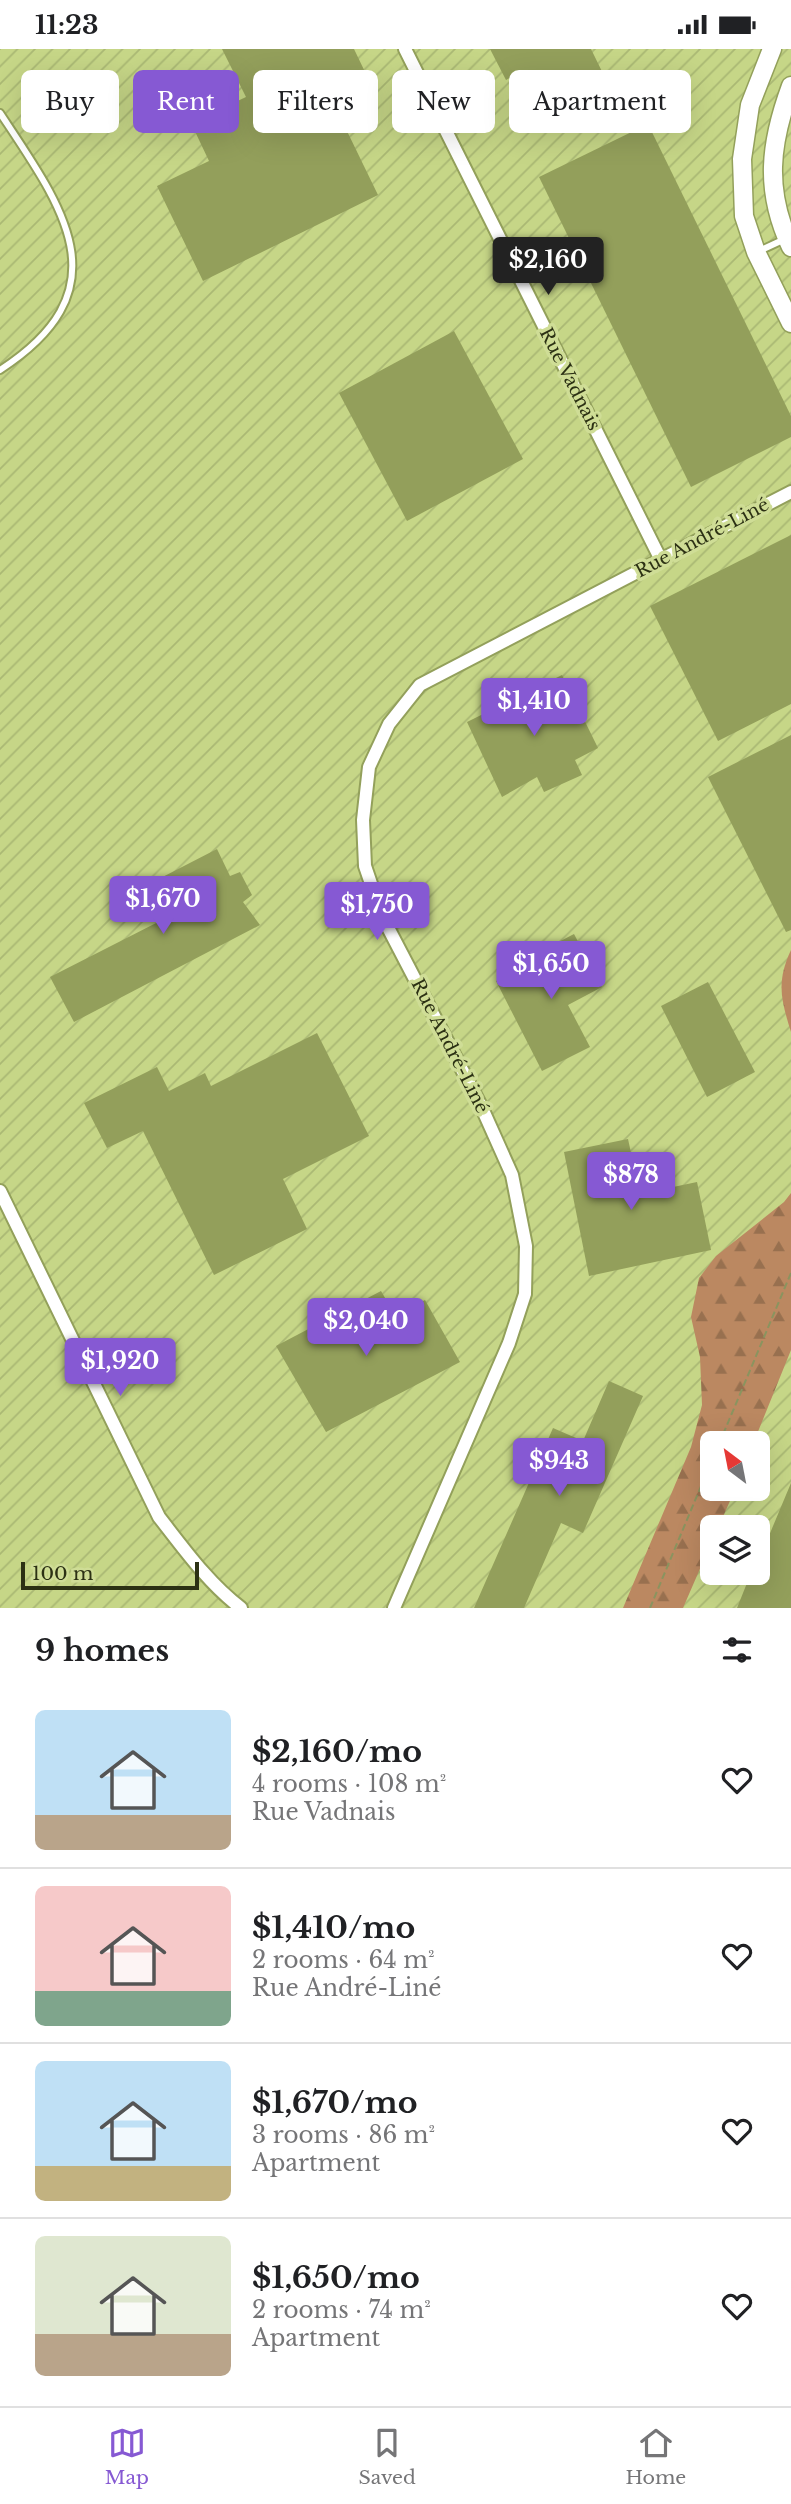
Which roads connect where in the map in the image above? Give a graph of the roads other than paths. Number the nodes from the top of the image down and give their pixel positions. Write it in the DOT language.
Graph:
graph roads {
  1 [pos="405,49"];
  2 [pos="772,49"];
  3 [pos="791,86"];
  4 [pos="0,113"];
  5 [pos="789,242"];
  6 [pos="757,252"];
  7 [pos="791,323"];
  8 [pos="0,370"];
  9 [pos="791,492"];
  10 [pos="661,560"];
  11 [pos="0,1191"];
  12 [pos="241,1608"];
  13 [pos="394,1608"];
  1 -- 10 [label="street, Rue Vadnais"];
  2 -- 6 [label="street"];
  3 -- 5 [label="street"];
  4 -- 8 [label="lane"];
  5 -- 6 [label="lane"];
  6 -- 7 [label="street"];
  9 -- 10 [label="street, Rue André-Liné"];
  10 -- 13 [label="street, Rue André-Liné"];
  11 -- 12 [label="street"];
}
